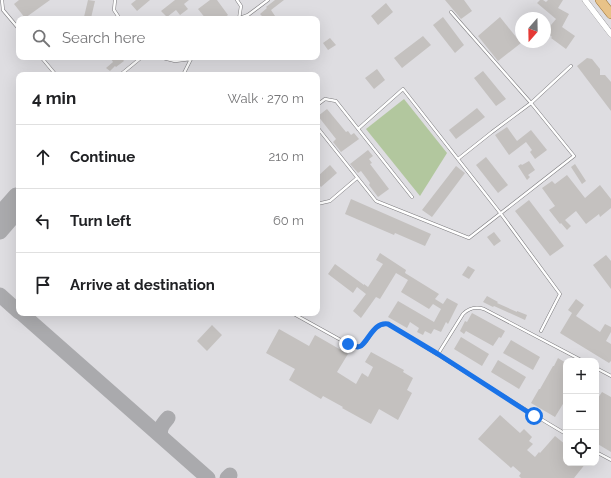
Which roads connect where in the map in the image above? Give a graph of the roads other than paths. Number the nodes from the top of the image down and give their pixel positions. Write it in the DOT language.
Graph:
graph roads {
  1 [pos="2,0"];
  2 [pos="115,0"];
  3 [pos="237,0"];
  4 [pos="268,0"];
  5 [pos="585,0"];
  6 [pos="600,0"];
  7 [pos="451,12"];
  8 [pos="611,14"];
  9 [pos="118,16"];
  10 [pos="240,16"];
  11 [pos="245,16"];
  12 [pos="16,25"];
  13 [pos="611,34"];
  14 [pos="44,60"];
  15 [pos="138,60"];
  16 [pos="171,60"];
  17 [pos="183,60"];
  18 [pos="190,60"];
  19 [pos="571,66"];
  20 [pos="54,72"];
  21 [pos="124,72"];
  22 [pos="184,72"];
  23 [pos="320,103"];
  24 [pos="531,103"];
  25 [pos="358,129"];
  26 [pos="320,131"];
  27 [pos="458,159"];
  28 [pos="357,178"];
  29 [pos="412,198"];
  30 [pos="320,203"];
  31 [pos="501,214"];
  32 [pos="297,316"];
  33 [pos="541,331"];
  34 [pos="438,354"];
  35 [pos="577,358"];
  36 [pos="599,370"];
  37 [pos="611,376"];
  38 [pos="563,432"];
  39 [pos="599,454"];
  40 [pos="611,460"];
  1 -- 12 [label="lane"];
  2 -- 9 [label="lane"];
  3 -- 10 [label="lane"];
  4 -- 11 [label="lane"];
  5 -- 13 [label="street"];
  6 -- 8 [label="main road"];
  7 -- 24 [label="lane"];
  14 -- 20 [label="lane"];
  15 -- 21 [label="lane"];
  16 -- 17 [label="lane"];
  18 -- 22 [label="lane"];
  19 -- 24 [label="lane"];
  23 -- 25 [label="lane"];
  24 -- 27 [label="lane"];
  24 -- 31 [label="lane"];
  25 -- 27 [label="lane"];
  25 -- 29 [label="lane"];
  26 -- 28 [label="lane"];
  27 -- 31 [label="lane"];
  28 -- 30 [label="lane"];
  28 -- 31 [label="lane"];
  31 -- 33 [label="lane"];
  32 -- 34 [label="lane"];
  34 -- 35 [label="lane"];
  34 -- 38 [label="lane"];
  36 -- 37 [label="lane"];
  39 -- 40 [label="lane"];
}
